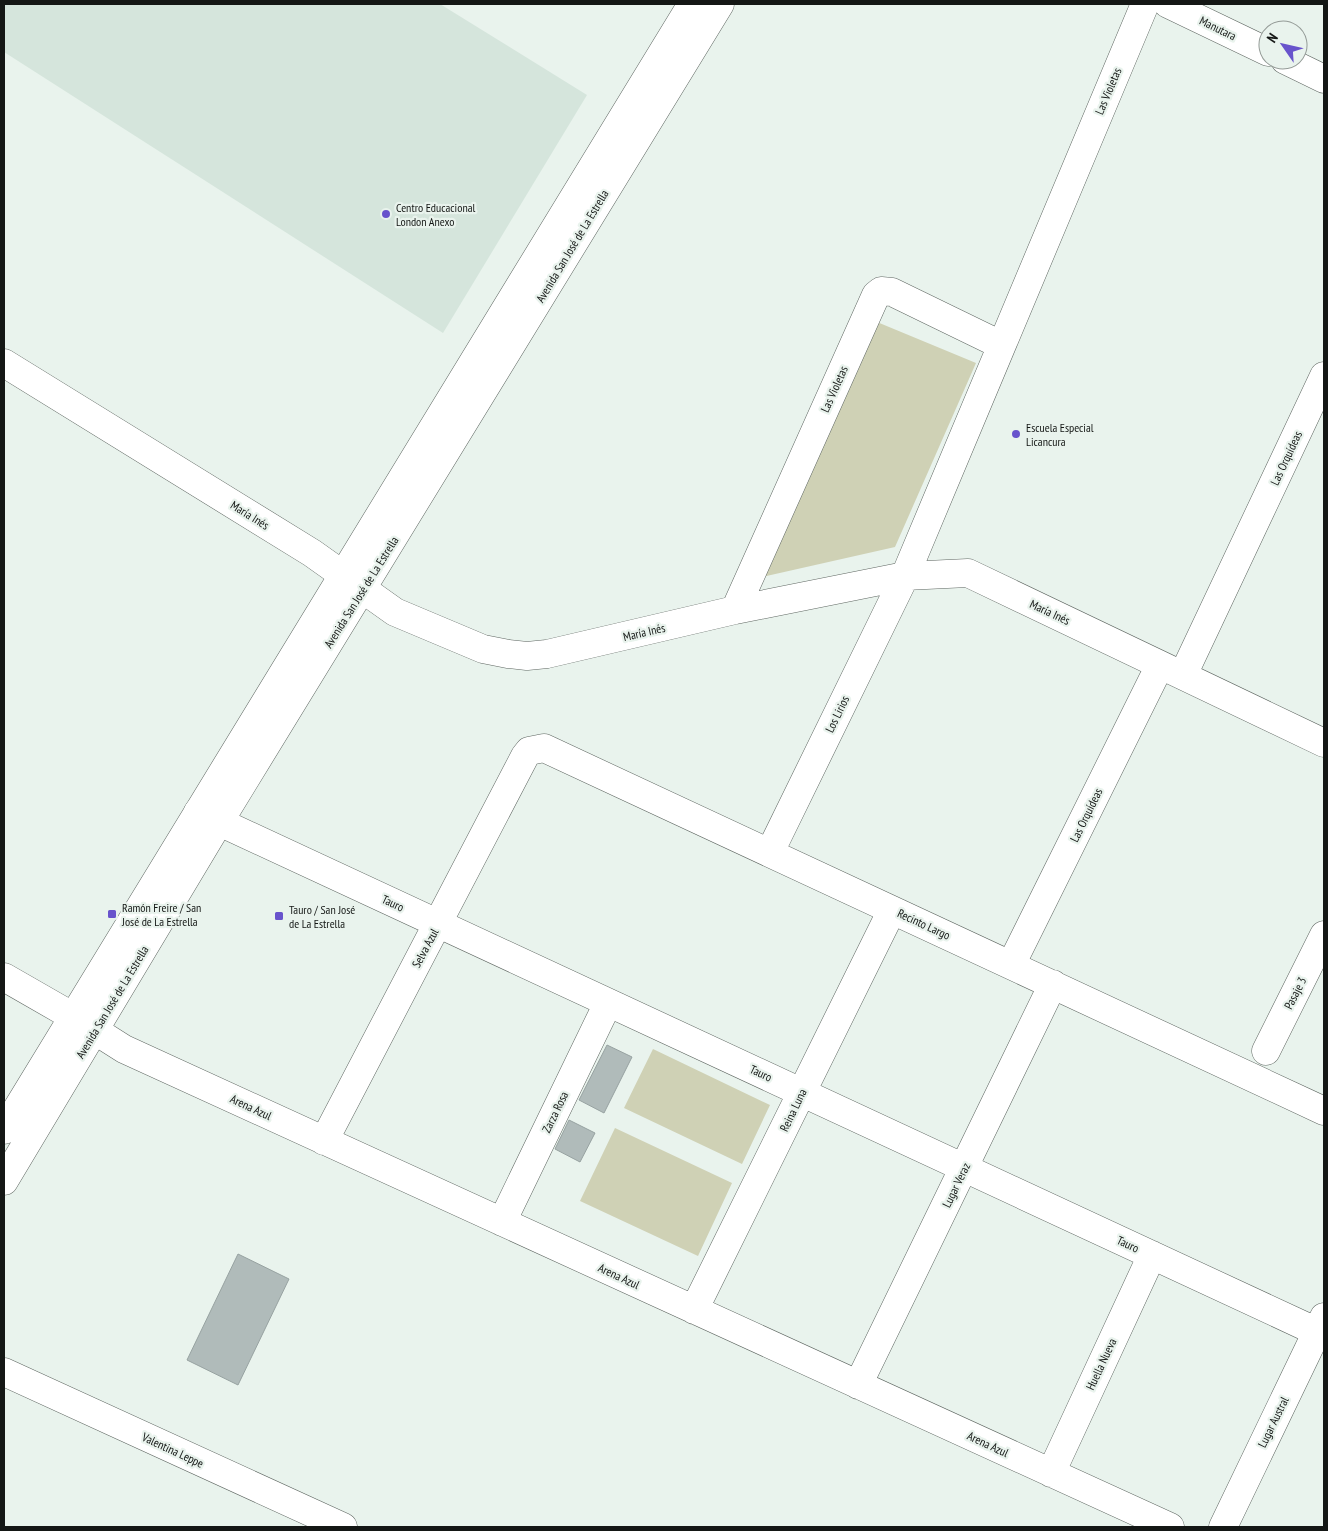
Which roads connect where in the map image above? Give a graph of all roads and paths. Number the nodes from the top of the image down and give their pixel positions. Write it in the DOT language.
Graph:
graph roads {
  1 [pos="692,4"];
  2 [pos="720,4"];
  3 [pos="1145,4"];
  4 [pos="1168,4"];
  5 [pos="1258,47"];
  6 [pos="1306,70"];
  7 [pos="1324,79"];
  8 [pos="1001,345"];
  9 [pos="4,363"];
  10 [pos="1324,376"];
  11 [pos="905,576"];
  12 [pos="352,582"];
  13 [pos="735,610"];
  14 [pos="1172,670"];
  15 [pos="1324,743"];
  16 [pos="525,756"];
  17 [pos="208,817"];
  18 [pos="770,852"];
  19 [pos="892,910"];
  20 [pos="438,924"];
  21 [pos="1324,936"];
  22 [pos="1011,965"];
  23 [pos="4,977"];
  24 [pos="1053,984"];
  25 [pos="608,1003"];
  26 [pos="72,1016"];
  27 [pos="95,1030"];
  28 [pos="1266,1051"];
  29 [pos="802,1092"];
  30 [pos="1324,1111"];
  31 [pos="4,1130"];
  32 [pos="324,1140"];
  33 [pos="965,1168"];
  34 [pos="4,1181"];
  35 [pos="502,1222"];
  36 [pos="1152,1255"];
  37 [pos="694,1310"];
  38 [pos="1322,1328"];
  39 [pos="4,1372"];
  40 [pos="858,1385"];
  41 [pos="1050,1473"];
  42 [pos="343,1527"];
  43 [pos="1170,1527"];
  44 [pos="1222,1527"];
  1 -- 12 [label="street, Avenida San José de La Estrella"];
  2 -- 12 [label="street, Avenida San José de La Estrella"];
  3 -- 8 [label="street, Las Violetas"];
  4 -- 5 [label="street, Manutara"];
  6 -- 7 [label="street"];
  8 -- 11 [label="street, Las Violetas"];
  8 -- 13 [label="street, Las Violetas"];
  9 -- 12 [label="street, María Inés"];
  10 -- 14 [label="street, Las Orquídeas"];
  11 -- 13 [label="street, María Inés"];
  11 -- 14 [label="street, María Inés"];
  11 -- 18 [label="street, Los Lirios"];
  12 -- 13 [label="street, María Inés"];
  12 -- 17 [label="street, Avenida San José de La Estrella"];
  14 -- 15 [label="street, María Inés"];
  14 -- 22 [label="street, Las Orquídeas"];
  16 -- 18 [label="street, Recinto Largo"];
  16 -- 20 [label="street, Selva Azul"];
  17 -- 20 [label="street, Tauro"];
  17 -- 26 [label="street, Avenida San José de La Estrella"];
  17 -- 27 [label="street, Avenida San José de La Estrella"];
  18 -- 19 [label="street, Recinto Largo"];
  19 -- 22 [label="street, Recinto Largo"];
  19 -- 29 [label="street, Reina Luna"];
  20 -- 25 [label="street, Tauro"];
  20 -- 32 [label="street, Selva Azul"];
  21 -- 28 [label="street, Pasaje 3"];
  22 -- 24 [label="street, Recinto Largo"];
  23 -- 26 [label="street, Arena Azul"];
  24 -- 30 [label="street, Recinto Largo"];
  24 -- 33 [label="street, Lugar Veraz"];
  25 -- 29 [label="street, Tauro"];
  25 -- 35 [label="street, Zarza Rosa"];
  26 -- 27 [label="street, Arena Azul"];
  26 -- 31 [label="street, Avenida San José de La Estrella"];
  27 -- 32 [label="street, Arena Azul"];
  27 -- 34 [label="street, Avenida San José de La Estrella"];
  29 -- 33 [label="street, Tauro"];
  29 -- 37 [label="street, Reina Luna"];
  32 -- 35 [label="street, Arena Azul"];
  33 -- 36 [label="street, Tauro"];
  33 -- 40 [label="street, Lugar Veraz"];
  35 -- 37 [label="street, Arena Azul"];
  36 -- 38 [label="street, Tauro"];
  36 -- 41 [label="street, Huella Nueva"];
  37 -- 40 [label="street, Arena Azul"];
  38 -- 44 [label="street, Lugar Austral"];
  39 -- 42 [label="street, Valentina Leppe"];
  40 -- 41 [label="street, Arena Azul"];
  41 -- 43 [label="street, Arena Azul"];
}
